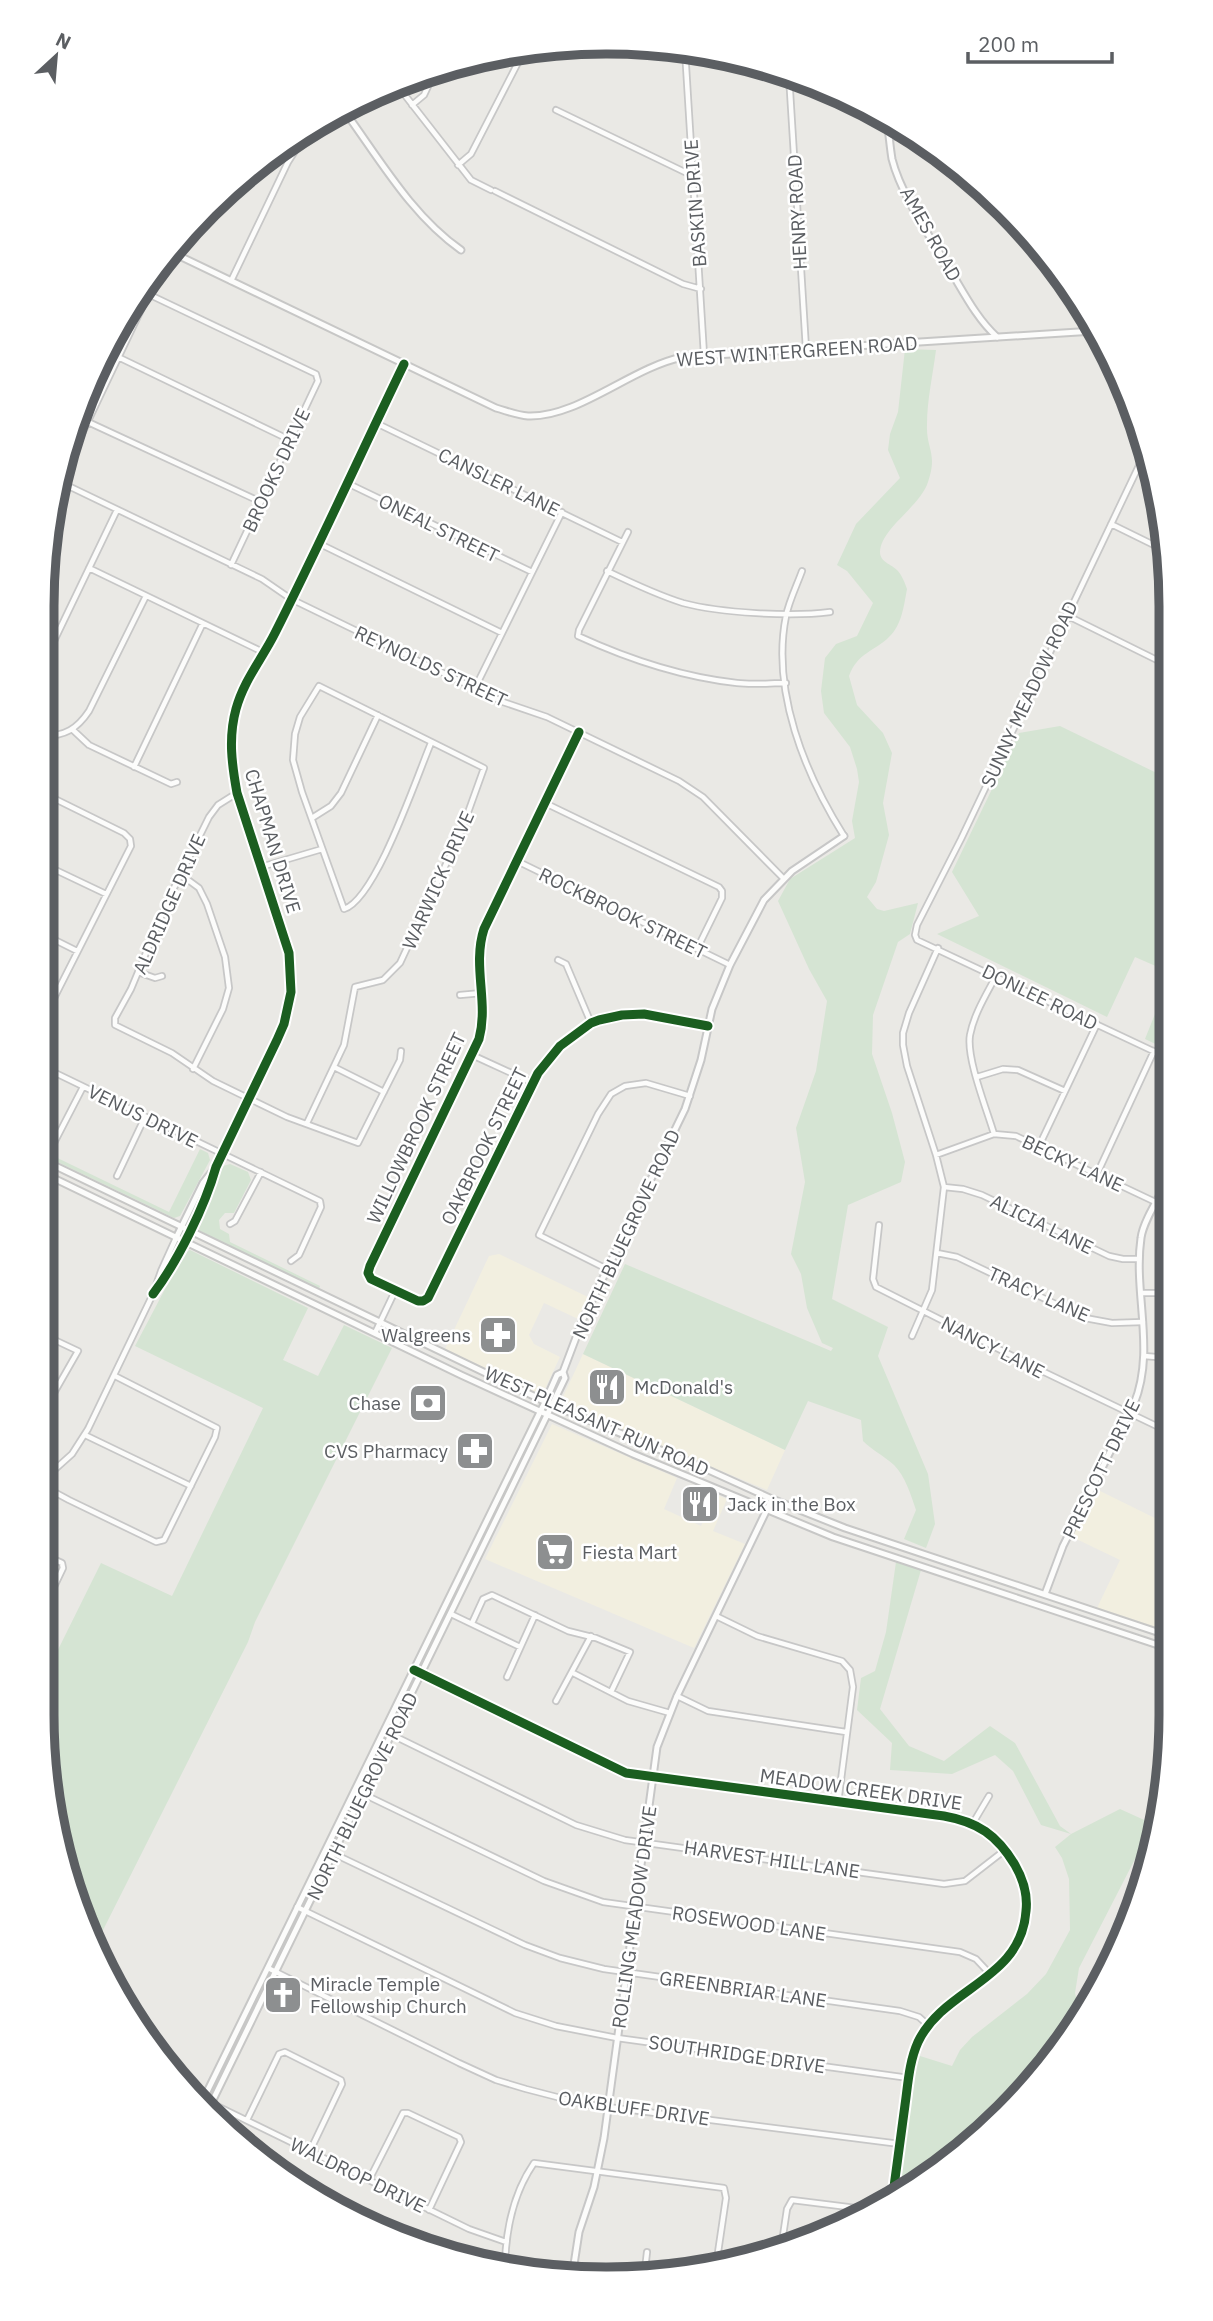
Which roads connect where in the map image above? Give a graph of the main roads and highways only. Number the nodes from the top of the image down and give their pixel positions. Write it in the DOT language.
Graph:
graph roads {
  1 [pos="349,118"];
  2 [pos="889,132"];
  3 [pos="461,250"];
  4 [pos="179,257"];
  5 [pos="1086,332"];
  6 [pos="997,337"];
  7 [pos="404,363"];
  8 [pos="844,836"];
  9 [pos="54,1165"];
  10 [pos="216,1167"];
  11 [pos="54,1179"];
  12 [pos="101,1188"];
  13 [pos="95,1199"];
  14 [pos="1159,1199"];
  15 [pos="181,1227"];
  16 [pos="189,1231"];
  17 [pos="176,1238"];
  18 [pos="184,1242"];
  19 [pos="321,1293"];
  20 [pos="315,1305"];
  21 [pos="466,1364"];
  22 [pos="563,1372"];
  23 [pos="460,1375"];
  24 [pos="545,1402"];
  25 [pos="552,1405"];
  26 [pos="540,1412"];
  27 [pos="548,1416"];
  28 [pos="638,1440"];
  29 [pos="633,1454"];
  30 [pos="509,1477"];
  31 [pos="517,1481"];
  32 [pos="498,1499"];
  33 [pos="772,1499"];
  34 [pos="506,1502"];
  35 [pos="768,1510"];
  36 [pos="959,1565"];
  37 [pos="955,1577"];
  38 [pos="1045,1594"];
  39 [pos="1041,1607"];
  40 [pos="1141,1627"];
  41 [pos="1159,1633"];
  42 [pos="1138,1638"];
  43 [pos="1159,1645"];
  44 [pos="205,2094"];
  45 [pos="212,2101"];
  46 [pos="574,2266"];
  1 -- 3 [label="main road"];
  2 -- 6 [label="main road, AMES ROAD"];
  4 -- 7 [label="main road, WEST WINTERGREEN ROAD"];
  5 -- 6 [label="main road, WEST WINTERGREEN ROAD"];
  6 -- 7 [label="main road, WEST WINTERGREEN ROAD"];
  7 -- 10 [label="main road, CHAPMAN DRIVE"];
  8 -- 22 [label="main road, NORTH BLUEGROVE ROAD"];
  9 -- 12 [label="main road, WEST PLEASANT RUN ROAD"];
  10 -- 15 [label="main road, CHAPMAN DRIVE"];
  10 -- 16 [label="main road, CHAPMAN DRIVE"];
  11 -- 13 [label="main road, WEST PLEASANT RUN ROAD"];
  12 -- 13 [label="main road"];
  12 -- 15 [label="main road, WEST PLEASANT RUN ROAD"];
  13 -- 17 [label="main road, WEST PLEASANT RUN ROAD"];
  14 -- 38 [label="main road, PRESCOTT DRIVE"];
  15 -- 16 [label="main road, WEST PLEASANT RUN ROAD"];
  15 -- 17 [label="main road, CHAPMAN DRIVE"];
  16 -- 18 [label="main road, CHAPMAN DRIVE"];
  16 -- 19 [label="main road, WEST PLEASANT RUN ROAD"];
  17 -- 18 [label="main road, WEST PLEASANT RUN ROAD"];
  18 -- 20 [label="main road, WEST PLEASANT RUN ROAD"];
  19 -- 20 [label="main road"];
  19 -- 21 [label="main road, WEST PLEASANT RUN ROAD"];
  20 -- 23 [label="main road, WEST PLEASANT RUN ROAD"];
  21 -- 23 [label="main road"];
  21 -- 24 [label="main road, WEST PLEASANT RUN ROAD"];
  22 -- 24 [label="main road, NORTH BLUEGROVE ROAD"];
  22 -- 25 [label="main road, NORTH BLUEGROVE ROAD"];
  23 -- 26 [label="main road, WEST PLEASANT RUN ROAD"];
  24 -- 25 [label="main road, WEST PLEASANT RUN ROAD"];
  24 -- 26 [label="main road, NORTH BLUEGROVE ROAD"];
  25 -- 27 [label="main road, NORTH BLUEGROVE ROAD"];
  25 -- 28 [label="main road, WEST PLEASANT RUN ROAD"];
  26 -- 27 [label="main road, WEST PLEASANT RUN ROAD"];
  26 -- 30 [label="main road, NORTH BLUEGROVE ROAD"];
  27 -- 29 [label="main road, WEST PLEASANT RUN ROAD"];
  27 -- 31 [label="main road, NORTH BLUEGROVE ROAD"];
  28 -- 29 [label="main road"];
  28 -- 33 [label="main road, WEST PLEASANT RUN ROAD"];
  29 -- 35 [label="main road, WEST PLEASANT RUN ROAD"];
  30 -- 31 [label="main road"];
  30 -- 32 [label="main road, NORTH BLUEGROVE ROAD"];
  31 -- 34 [label="main road, NORTH BLUEGROVE ROAD"];
  32 -- 34 [label="main road"];
  32 -- 44 [label="main road, NORTH BLUEGROVE ROAD"];
  33 -- 35 [label="main road, ROLLING MEADOW DRIVE"];
  33 -- 36 [label="main road, WEST PLEASANT RUN ROAD"];
  34 -- 45 [label="main road, NORTH BLUEGROVE ROAD"];
  35 -- 37 [label="main road, WEST PLEASANT RUN ROAD"];
  35 -- 46 [label="main road, ROLLING MEADOW DRIVE"];
  36 -- 37 [label="main road"];
  36 -- 38 [label="main road, WEST PLEASANT RUN ROAD"];
  37 -- 39 [label="main road, WEST PLEASANT RUN ROAD"];
  38 -- 39 [label="main road, PRESCOTT DRIVE"];
  38 -- 40 [label="main road, WEST PLEASANT RUN ROAD"];
  39 -- 42 [label="main road, WEST PLEASANT RUN ROAD"];
  40 -- 41 [label="main road, WEST PLEASANT RUN ROAD"];
  40 -- 42 [label="main road"];
  42 -- 43 [label="main road, WEST PLEASANT RUN ROAD"];
}
